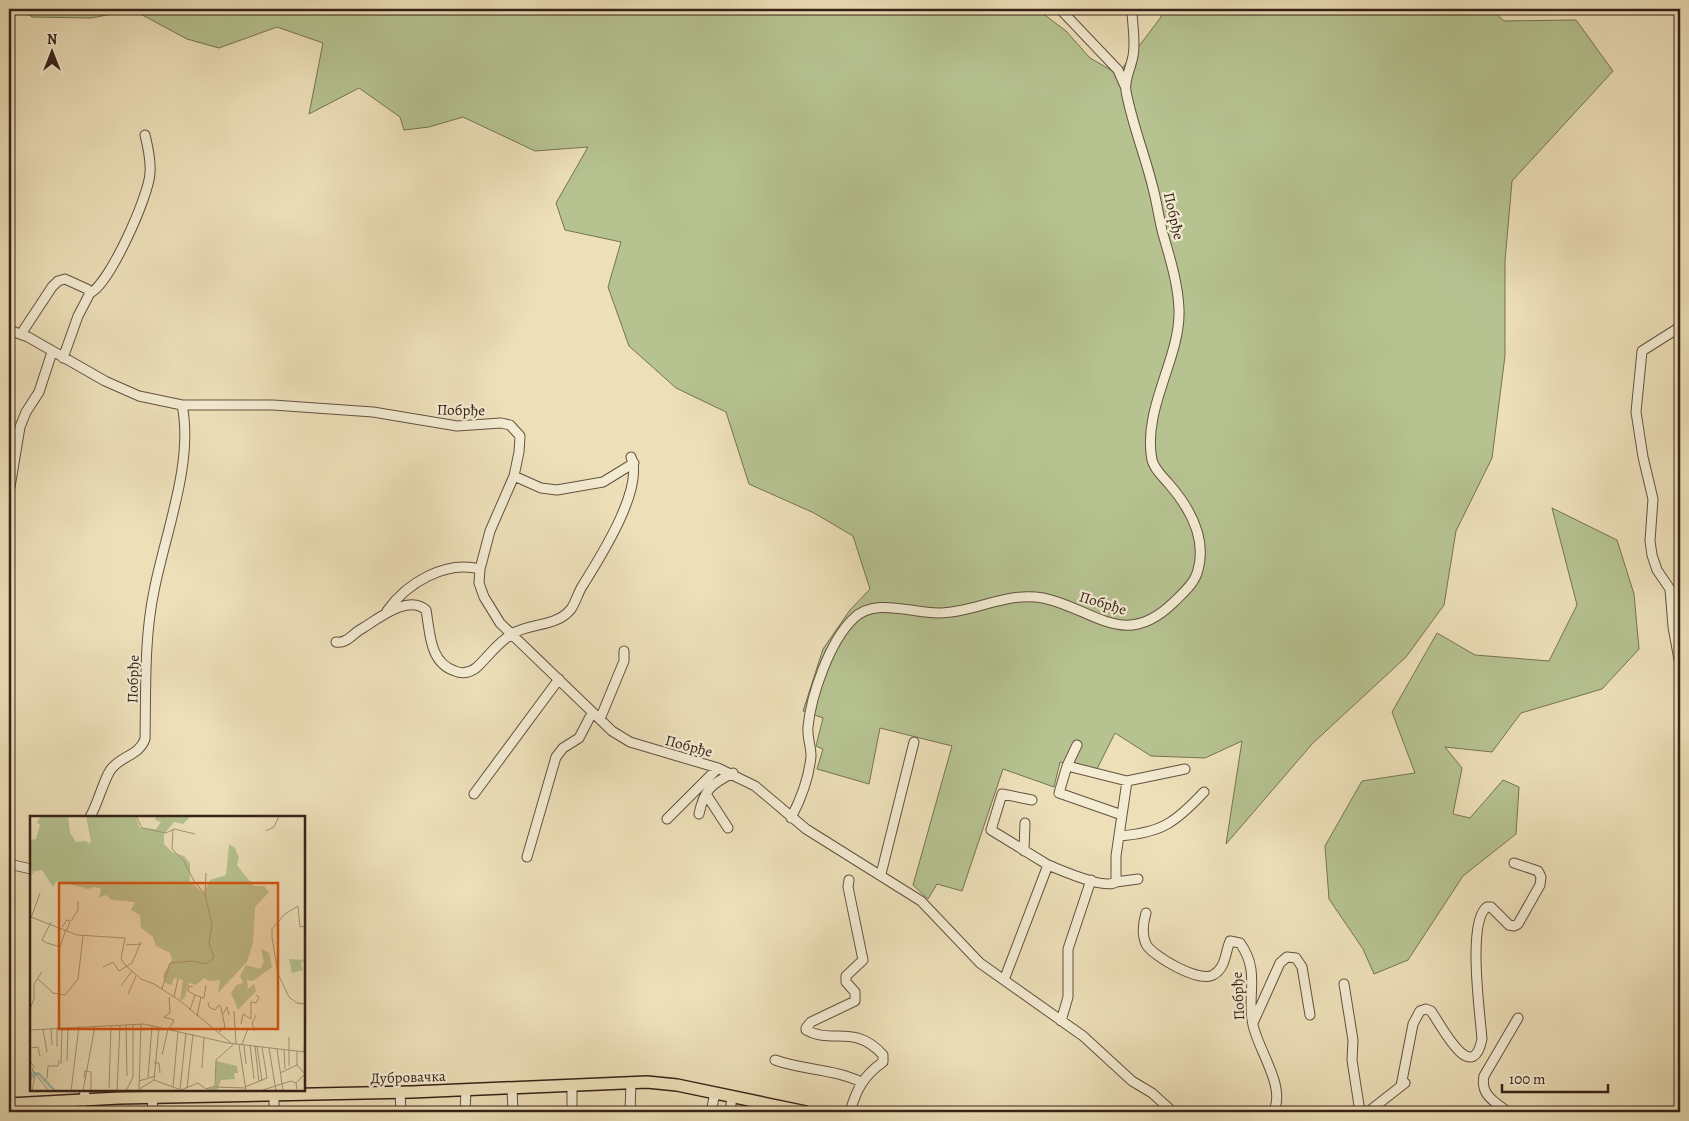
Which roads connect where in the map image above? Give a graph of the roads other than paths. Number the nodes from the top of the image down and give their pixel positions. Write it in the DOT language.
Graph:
graph roads {
  1 [pos="1060,9"];
  2 [pos="1132,9"];
  3 [pos="1125,86"];
  4 [pos="145,135"];
  5 [pos="90,293"];
  6 [pos="1680,327"];
  7 [pos="9,330"];
  8 [pos="21,334"];
  9 [pos="52,352"];
  10 [pos="63,358"];
  11 [pos="182,405"];
  12 [pos="514,476"];
  13 [pos="9,493"];
  14 [pos="480,569"];
  15 [pos="385,614"];
  16 [pos="510,634"];
  17 [pos="336,642"];
  18 [pos="624,650"];
  19 [pos="1680,666"];
  20 [pos="559,679"];
  21 [pos="592,713"];
  22 [pos="600,719"];
  23 [pos="914,742"];
  24 [pos="1077,745"];
  25 [pos="1067,766"];
  26 [pos="718,768"];
  27 [pos="1185,769"];
  28 [pos="733,773"];
  29 [pos="1127,781"];
  30 [pos="1204,792"];
  31 [pos="474,794"];
  32 [pos="706,794"];
  33 [pos="1032,800"];
  34 [pos="699,814"];
  35 [pos="1122,815"];
  36 [pos="91,816"];
  37 [pos="667,818"];
  38 [pos="791,818"];
  39 [pos="1025,824"];
  40 [pos="728,828"];
  41 [pos="1119,836"];
  42 [pos="1024,851"];
  43 [pos="528,857"];
  44 [pos="1514,862"];
  45 [pos="9,864"];
  46 [pos="1048,865"];
  47 [pos="30,869"];
  48 [pos="881,874"];
  49 [pos="1138,879"];
  50 [pos="849,880"];
  51 [pos="1091,880"];
  52 [pos="1116,882"];
  53 [pos="1146,913"];
  54 [pos="1004,980"];
  55 [pos="1344,984"];
  56 [pos="1310,1015"];
  57 [pos="1518,1018"];
  58 [pos="1061,1020"];
  59 [pos="1253,1025"];
  60 [pos="775,1060"];
  61 [pos="631,1082"];
  62 [pos="861,1082"];
  63 [pos="572,1086"];
  64 [pos="512,1088"];
  65 [pos="466,1090"];
  66 [pos="400,1092"];
  67 [pos="715,1093"];
  68 [pos="110,1094"];
  69 [pos="85,1095"];
  70 [pos="274,1095"];
  71 [pos="732,1096"];
  72 [pos="153,1098"];
  73 [pos="17,1107"];
  74 [pos="67,1107"];
  75 [pos="772,1109"];
  76 [pos="152,1112"];
  77 [pos="274,1112"];
  78 [pos="401,1112"];
  79 [pos="465,1112"];
  80 [pos="513,1112"];
  81 [pos="572,1112"];
  82 [pos="630,1112"];
  83 [pos="711,1112"];
  84 [pos="730,1112"];
  85 [pos="806,1112"];
  86 [pos="850,1112"];
  87 [pos="1173,1112"];
  88 [pos="1273,1112"];
  89 [pos="1360,1112"];
  90 [pos="1368,1112"];
  91 [pos="1508,1112"];
  1 -- 3 [label="street, Побрђе"];
  2 -- 3 [label="street"];
  3 -- 38 [label="street, Побрђе"];
  4 -- 5 [label="street"];
  5 -- 8 [label="street"];
  5 -- 10 [label="street"];
  6 -- 19 [label="street"];
  7 -- 8 [label="street, Побрђе"];
  8 -- 9 [label="street, Побрђе"];
  9 -- 10 [label="street, Побрђе"];
  9 -- 13 [label="street"];
  10 -- 11 [label="street, Побрђе"];
  11 -- 12 [label="street, Побрђе"];
  11 -- 36 [label="street, Побрђе"];
  12 -- 14 [label="street, Побрђе"];
  12 -- 16 [label="street"];
  14 -- 15 [label="street"];
  14 -- 16 [label="street, Побрђе"];
  15 -- 16 [label="street"];
  15 -- 17 [label="street"];
  16 -- 20 [label="street, Побрђе"];
  18 -- 22 [label="street"];
  20 -- 21 [label="street, Побрђе"];
  20 -- 31 [label="street"];
  21 -- 22 [label="street, Побрђе"];
  21 -- 43 [label="street"];
  22 -- 26 [label="street, Побрђе"];
  23 -- 48 [label="street"];
  24 -- 25 [label="street"];
  25 -- 29 [label="street"];
  25 -- 35 [label="street"];
  26 -- 28 [label="street, Побрђе"];
  26 -- 37 [label="street"];
  27 -- 29 [label="street"];
  28 -- 32 [label="street"];
  28 -- 38 [label="street, Побрђе"];
  29 -- 35 [label="street"];
  30 -- 41 [label="street"];
  32 -- 34 [label="street"];
  32 -- 40 [label="street"];
  33 -- 42 [label="street"];
  35 -- 41 [label="street"];
  38 -- 48 [label="street, Побрђе"];
  39 -- 42 [label="street"];
  41 -- 52 [label="street"];
  42 -- 46 [label="street"];
  44 -- 90 [label="street"];
  45 -- 47 [label="street"];
  46 -- 51 [label="street"];
  46 -- 54 [label="street"];
  48 -- 54 [label="street, Побрђе"];
  49 -- 52 [label="street"];
  50 -- 62 [label="street"];
  51 -- 52 [label="street"];
  51 -- 58 [label="street"];
  53 -- 59 [label="street, Побрђе"];
  54 -- 58 [label="street, Побрђе"];
  55 -- 89 [label="street"];
  56 -- 59 [label="street"];
  57 -- 91 [label="street"];
  58 -- 87 [label="street, Побрђе"];
  59 -- 88 [label="street, Побрђе"];
  60 -- 62 [label="street"];
  61 -- 63 [label="main road, Дубровачка"];
  61 -- 67 [label="main road, Дубровачка"];
  61 -- 82 [label="street"];
  62 -- 86 [label="street"];
  63 -- 64 [label="main road, Дубровачка"];
  63 -- 81 [label="street"];
  64 -- 65 [label="main road, Дубровачка"];
  64 -- 80 [label="street"];
  65 -- 66 [label="main road, Дубровачка"];
  65 -- 79 [label="street"];
  66 -- 70 [label="main road, Дубровачка"];
  66 -- 78 [label="street"];
  67 -- 71 [label="main road, Дубровачка"];
  67 -- 83 [label="street"];
  68 -- 69 [label="main road, Дубровачка"];
  68 -- 72 [label="main road, Дубровачка"];
  69 -- 74 [label="main road, Дубровачка"];
  70 -- 72 [label="main road, Дубровачка"];
  70 -- 77 [label="street"];
  71 -- 75 [label="main road, Дубровачка"];
  71 -- 84 [label="street"];
  72 -- 76 [label="street"];
  73 -- 74 [label="main road, Дубровачка"];
  75 -- 85 [label="main road, Дубровачка"];
}
